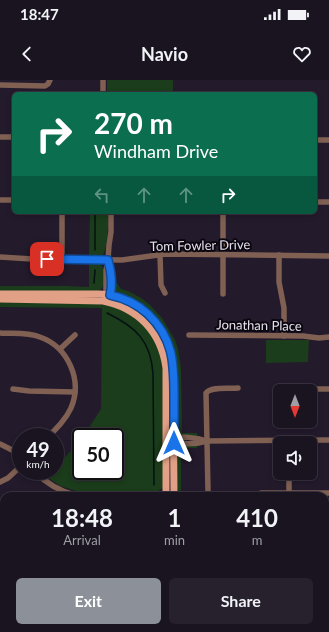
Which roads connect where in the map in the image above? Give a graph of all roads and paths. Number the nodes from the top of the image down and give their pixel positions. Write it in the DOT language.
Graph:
graph roads {
  1 [pos="50,80"];
  2 [pos="103,80"];
  3 [pos="0,85"];
  4 [pos="103,92"];
  5 [pos="0,137"];
  6 [pos="12,137"];
  7 [pos="317,140"];
  8 [pos="329,140"];
  9 [pos="0,200"];
  10 [pos="12,200"];
  11 [pos="317,202"];
  12 [pos="329,202"];
  13 [pos="62,214"];
  14 [pos="111,214"];
  15 [pos="223,214"];
  16 [pos="160,255"];
  17 [pos="223,255"];
  18 [pos="279,255"];
  19 [pos="329,256"];
  20 [pos="0,257"];
  21 [pos="62,260"];
  22 [pos="108,260"];
  23 [pos="165,293"];
  24 [pos="0,294"];
  25 [pos="223,294"];
  26 [pos="107,297"];
  27 [pos="0,299"];
  28 [pos="0,333"];
  29 [pos="75,335"];
  30 [pos="189,335"];
  31 [pos="284,336"];
  32 [pos="329,337"];
  33 [pos="60,349"];
  34 [pos="238,388"];
  35 [pos="13,389"];
  36 [pos="317,389"];
  37 [pos="329,389"];
  38 [pos="75,392"];
  39 [pos="56,428"];
  40 [pos="329,440"];
  41 [pos="166,441"];
  42 [pos="174,441"];
  43 [pos="207,441"];
  44 [pos="317,441"];
  45 [pos="273,442"];
  46 [pos="0,444"];
  47 [pos="12,450"];
  48 [pos="12,474"];
  49 [pos="44,480"];
  50 [pos="289,480"];
  51 [pos="0,482"];
  52 [pos="208,491"];
  53 [pos="64,492"];
  54 [pos="166,492"];
  55 [pos="174,492"];
  56 [pos="289,492"];
  1 -- 3 [label="street"];
  2 -- 4 [label="street"];
  5 -- 6 [label="street"];
  7 -- 8 [label="street"];
  9 -- 10 [label="street"];
  11 -- 12 [label="street"];
  13 -- 21 [label="street"];
  14 -- 22 [label="street"];
  15 -- 17 [label="street"];
  16 -- 17 [label="street, Tom Fowler Drive"];
  16 -- 22 [label="street, Tom Fowler Drive"];
  16 -- 23 [label="street"];
  17 -- 18 [label="street, Tom Fowler Drive"];
  17 -- 25 [label="street"];
  18 -- 19 [label="street, Tom Fowler Drive"];
  18 -- 31 [label="street"];
  20 -- 21 [label="street, Tom Fowler Drive"];
  21 -- 22 [label="street, Tom Fowler Drive"];
  22 -- 26 [label="street"];
  24 -- 26 [label="main road"];
  26 -- 27 [label="main road"];
  26 -- 41 [label="main road"];
  26 -- 42 [label="main road"];
  28 -- 33 [label="street"];
  29 -- 33 [label="street"];
  30 -- 31 [label="street, Jonathan Place"];
  31 -- 32 [label="street, Jonathan Place"];
  33 -- 38 [label="street"];
  34 -- 43 [label="street"];
  35 -- 38 [label="street"];
  36 -- 37 [label="street"];
  38 -- 39 [label="street"];
  40 -- 44 [label="street"];
  41 -- 42 [label="street"];
  41 -- 54 [label="main road"];
  42 -- 43 [label="street"];
  42 -- 55 [label="main road"];
  43 -- 45 [label="street"];
  43 -- 52 [label="street"];
  46 -- 47 [label="street"];
  48 -- 51 [label="street"];
  49 -- 53 [label="street"];
  50 -- 56 [label="street"];
}
